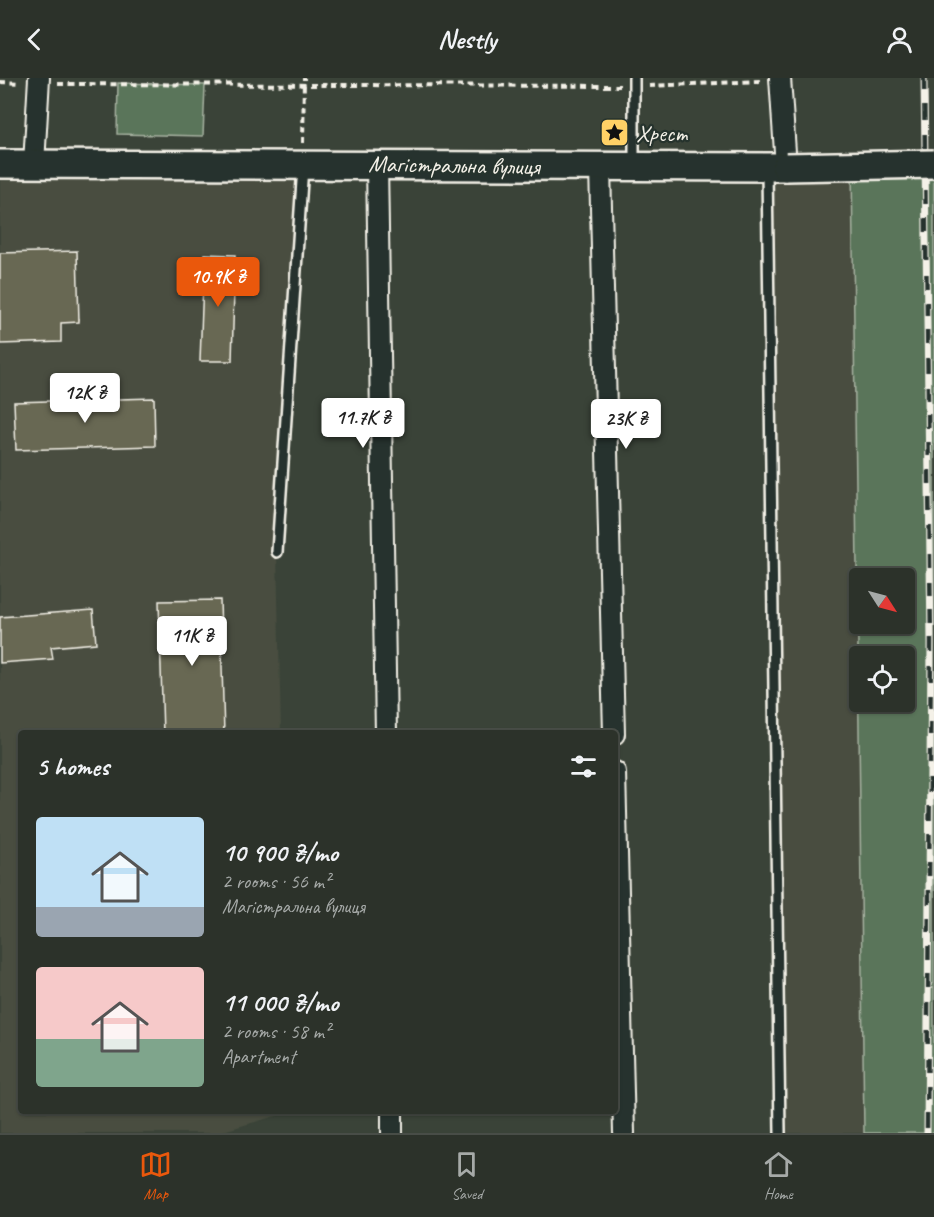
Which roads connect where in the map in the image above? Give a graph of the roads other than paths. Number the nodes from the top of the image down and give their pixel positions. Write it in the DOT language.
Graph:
graph roads {
  1 [pos="780,79"];
  2 [pos="39,81"];
  3 [pos="634,82"];
  4 [pos="0,164"];
  5 [pos="34,164"];
  6 [pos="303,164"];
  7 [pos="934,164"];
  8 [pos="377,165"];
  9 [pos="600,166"];
  10 [pos="634,167"];
  11 [pos="776,167"];
  12 [pos="277,552"];
  13 [pos="386,730"];
  14 [pos="614,730"];
  15 [pos="618,892"];
  16 [pos="392,1114"];
  17 [pos="392,1133"];
  18 [pos="624,1133"];
  19 [pos="780,1133"];
  1 -- 11 [label="street"];
  2 -- 5 [label="street"];
  3 -- 10 [label="lane"];
  4 -- 5 [label="main road, Магістральна вулиця"];
  5 -- 6 [label="main road, Магістральна вулиця"];
  6 -- 8 [label="main road, Магістральна вулиця"];
  6 -- 12 [label="lane"];
  7 -- 11 [label="main road, Магістральна вулиця, bridge"];
  8 -- 9 [label="main road, Магістральна вулиця"];
  8 -- 13 [label="street"];
  9 -- 10 [label="main road, Магістральна вулиця"];
  9 -- 14 [label="street"];
  10 -- 11 [label="main road, Магістральна вулиця"];
  11 -- 19 [label="lane"];
  15 -- 18 [label="street"];
  16 -- 17 [label="street"];
}
